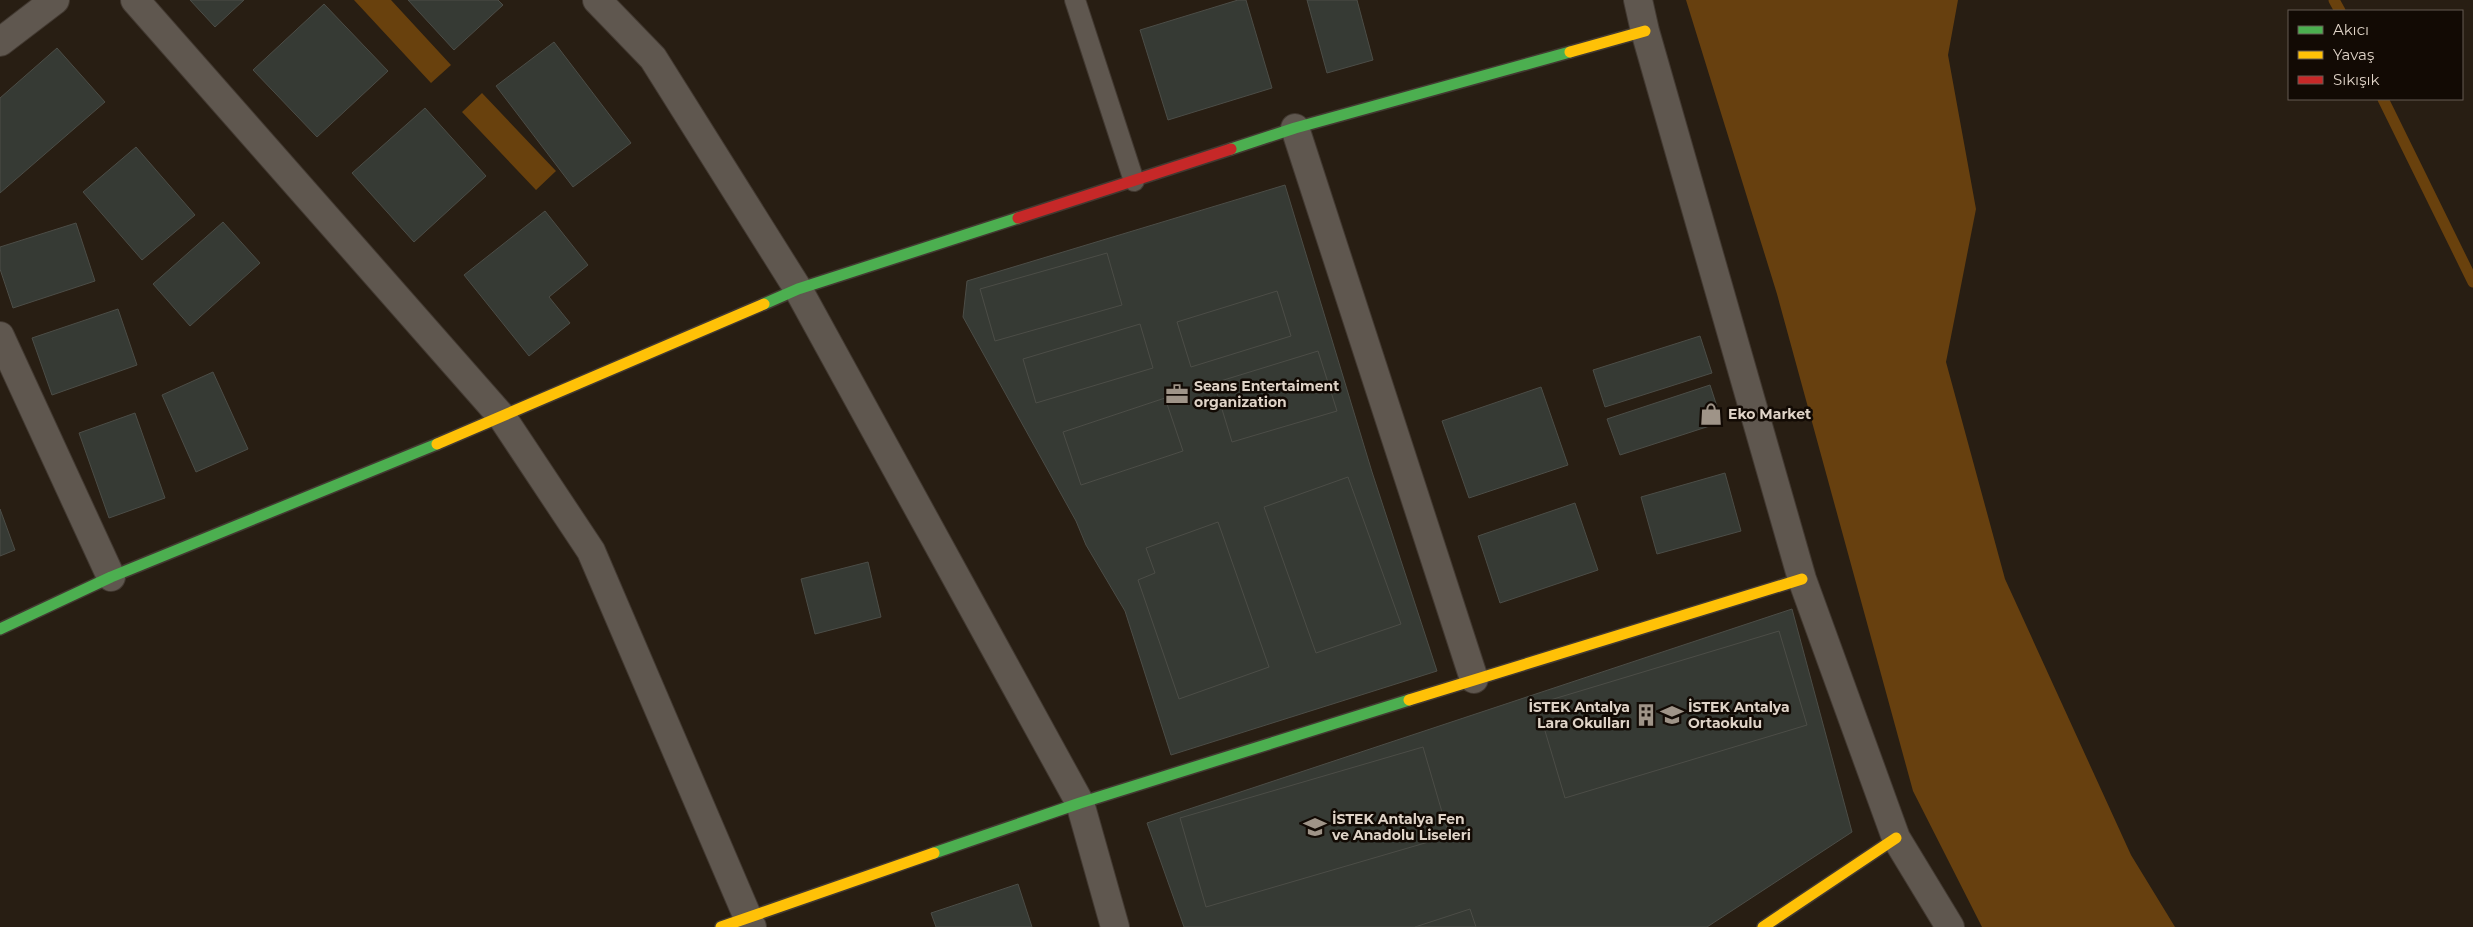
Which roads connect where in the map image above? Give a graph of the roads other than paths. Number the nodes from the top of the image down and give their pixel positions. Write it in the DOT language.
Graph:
graph roads {
  1 [pos="55,0"];
  2 [pos="135,0"];
  3 [pos="597,0"];
  4 [pos="1075,0"];
  5 [pos="1638,0"];
  6 [pos="1645,31"];
  7 [pos="0,42"];
  8 [pos="1295,128"];
  9 [pos="1134,181"];
  10 [pos="798,289"];
  11 [pos="0,336"];
  12 [pos="502,418"];
  13 [pos="111,577"];
  14 [pos="1802,580"];
  15 [pos="0,629"];
  16 [pos="1474,679"];
  17 [pos="1080,803"];
  18 [pos="1896,838"];
  19 [pos="750,922"];
  20 [pos="721,927"];
  21 [pos="1115,927"];
  22 [pos="1763,927"];
  23 [pos="1950,927"];
  1 -- 7 [label="street"];
  2 -- 12 [label="street"];
  3 -- 10 [label="street"];
  4 -- 9 [label="lane"];
  5 -- 6 [label="street"];
  6 -- 8 [label="street"];
  6 -- 14 [label="street"];
  8 -- 9 [label="street"];
  8 -- 16 [label="street"];
  9 -- 10 [label="street"];
  10 -- 12 [label="street"];
  10 -- 17 [label="street"];
  11 -- 13 [label="street"];
  12 -- 13 [label="street"];
  12 -- 19 [label="street"];
  13 -- 15 [label="street"];
  14 -- 16 [label="street"];
  14 -- 18 [label="street"];
  16 -- 17 [label="street"];
  17 -- 19 [label="street"];
  17 -- 21 [label="street"];
  18 -- 22 [label="street"];
  18 -- 23 [label="street"];
  19 -- 20 [label="street"];
}
